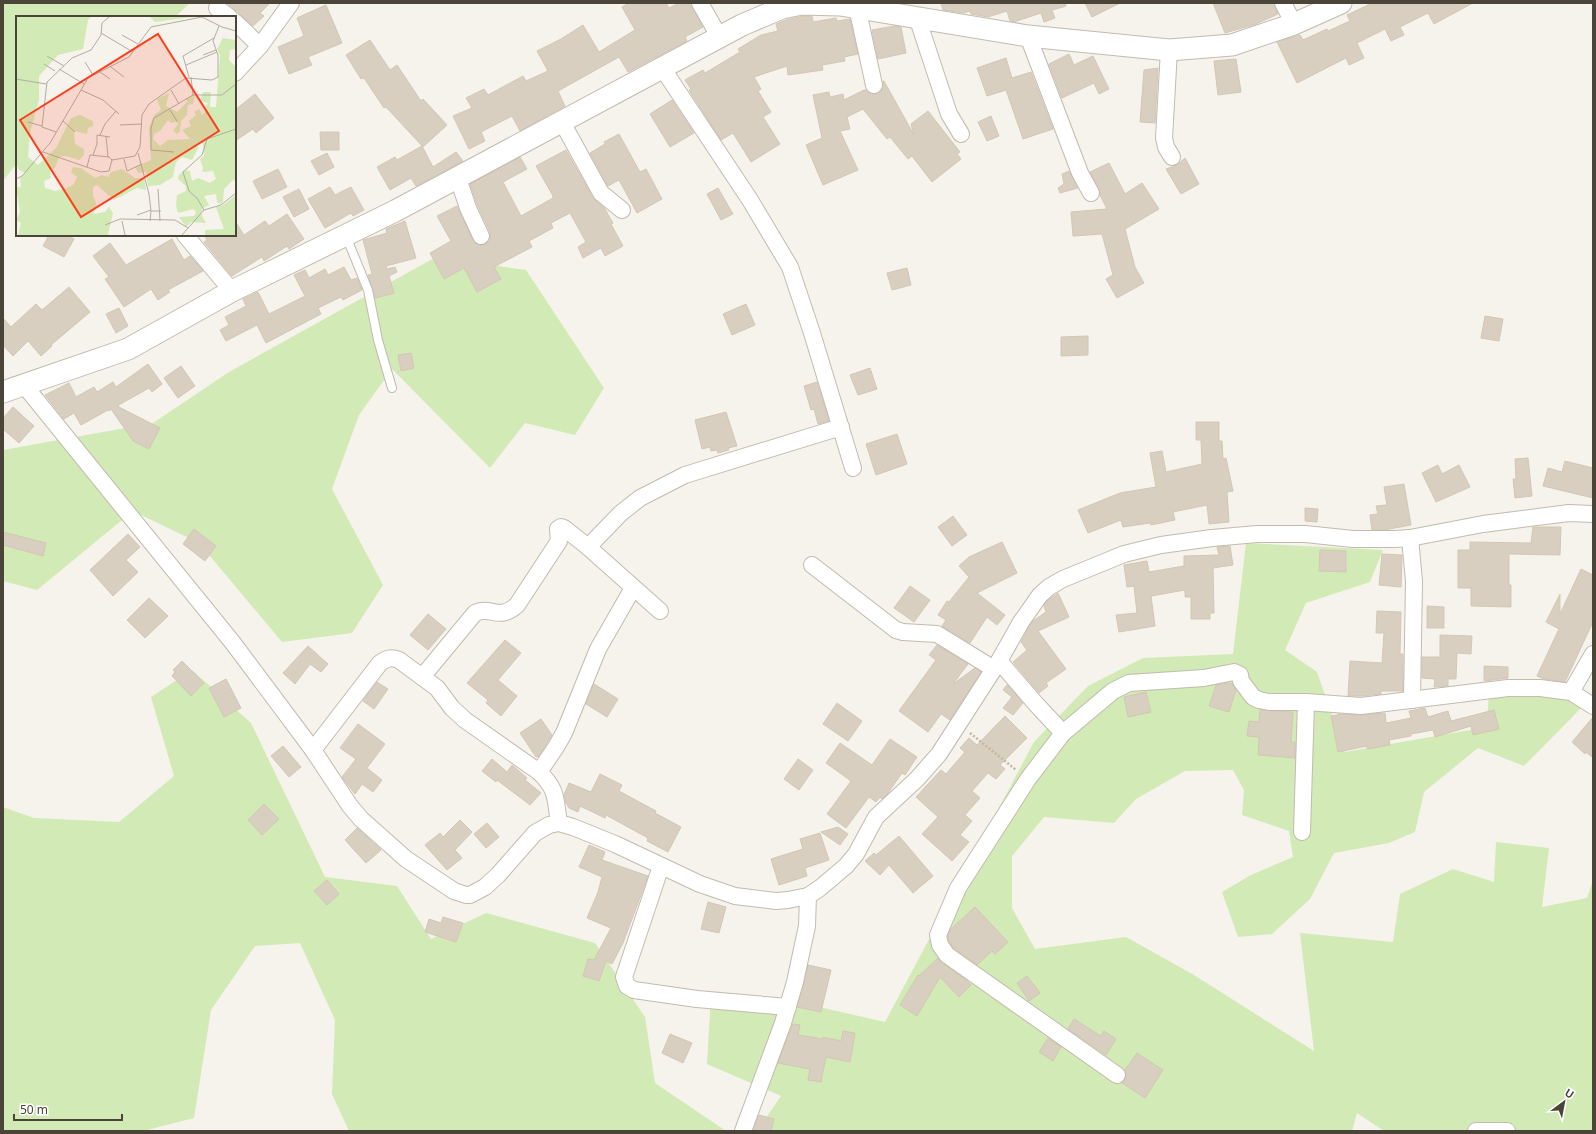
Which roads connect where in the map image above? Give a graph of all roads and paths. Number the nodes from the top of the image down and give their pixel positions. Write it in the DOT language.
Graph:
graph roads {
  1 [pos="291,3"];
  2 [pos="700,3"];
  3 [pos="1283,3"];
  4 [pos="1341,3"];
  5 [pos="846,5"];
  6 [pos="917,17"];
  7 [pos="236,23"];
  8 [pos="1294,24"];
  9 [pos="1028,36"];
  10 [pos="720,38"];
  11 [pos="260,46"];
  12 [pos="1169,50"];
  13 [pos="663,69"];
  14 [pos="236,72"];
  15 [pos="874,85"];
  16 [pos="562,122"];
  17 [pos="960,134"];
  18 [pos="1172,157"];
  19 [pos="458,178"];
  20 [pos="1091,193"];
  21 [pos="622,210"];
  22 [pos="186,236"];
  23 [pos="346,236"];
  24 [pos="481,236"];
  25 [pos="232,291"];
  26 [pos="24,385"];
  27 [pos="392,388"];
  28 [pos="3,392"];
  29 [pos="842,427"];
  30 [pos="854,468"];
  31 [pos="1593,514"];
  32 [pos="1410,538"];
  33 [pos="588,547"];
  34 [pos="812,565"];
  35 [pos="633,588"];
  36 [pos="660,611"];
  37 [pos="1593,654"];
  38 [pos="997,665"];
  39 [pos="422,677"];
  40 [pos="1571,692"];
  41 [pos="1412,700"];
  42 [pos="1306,702"];
  43 [pos="1593,706"];
  44 [pos="959,724"];
  45 [pos="1063,733"];
  46 [pos="312,750"];
  47 [pos="539,772"];
  48 [pos="1028,779"];
  49 [pos="559,823"];
  50 [pos="1302,832"];
  51 [pos="661,866"];
  52 [pos="808,896"];
  53 [pos="788,1007"];
  54 [pos="1117,1075"];
  55 [pos="743,1131"];
  56 [pos="1476,1131"];
  57 [pos="1507,1131"];
  1 -- 11 [label="street"];
  2 -- 10 [label="street"];
  3 -- 8 [label="street"];
  4 -- 8 [label="street"];
  5 -- 6 [label="street"];
  5 -- 10 [label="street"];
  5 -- 15 [label="street"];
  6 -- 9 [label="street"];
  6 -- 17 [label="street"];
  7 -- 11 [label="street"];
  8 -- 12 [label="street"];
  9 -- 12 [label="street"];
  9 -- 20 [label="street"];
  10 -- 13 [label="street"];
  11 -- 14 [label="street"];
  12 -- 18 [label="street"];
  13 -- 16 [label="street"];
  13 -- 29 [label="street"];
  16 -- 19 [label="street"];
  16 -- 21 [label="street"];
  19 -- 23 [label="street"];
  19 -- 24 [label="street"];
  22 -- 25 [label="street"];
  23 -- 25 [label="street"];
  23 -- 27 [label="lane"];
  25 -- 26 [label="street"];
  26 -- 28 [label="street"];
  26 -- 46 [label="street"];
  29 -- 30 [label="street"];
  29 -- 33 [label="street"];
  31 -- 32 [label="street"];
  32 -- 38 [label="street"];
  32 -- 41 [label="street"];
  33 -- 35 [label="street"];
  33 -- 39 [label="street"];
  34 -- 38 [label="street"];
  35 -- 36 [label="street"];
  35 -- 47 [label="street"];
  37 -- 40 [label="street"];
  38 -- 44 [label="street"];
  38 -- 45 [label="street"];
  39 -- 46 [label="street"];
  39 -- 47 [label="street"];
  40 -- 41 [label="street"];
  40 -- 43 [label="street"];
  41 -- 42 [label="street"];
  42 -- 45 [label="street"];
  42 -- 50 [label="street"];
  44 -- 48 [label="path"];
  44 -- 52 [label="street"];
  45 -- 48 [label="street"];
  46 -- 49 [label="street"];
  47 -- 49 [label="street"];
  48 -- 54 [label="street"];
  49 -- 51 [label="street"];
  51 -- 52 [label="street"];
  51 -- 53 [label="street"];
  52 -- 53 [label="street"];
  53 -- 55 [label="street"];
  56 -- 57 [label="street"];
}
